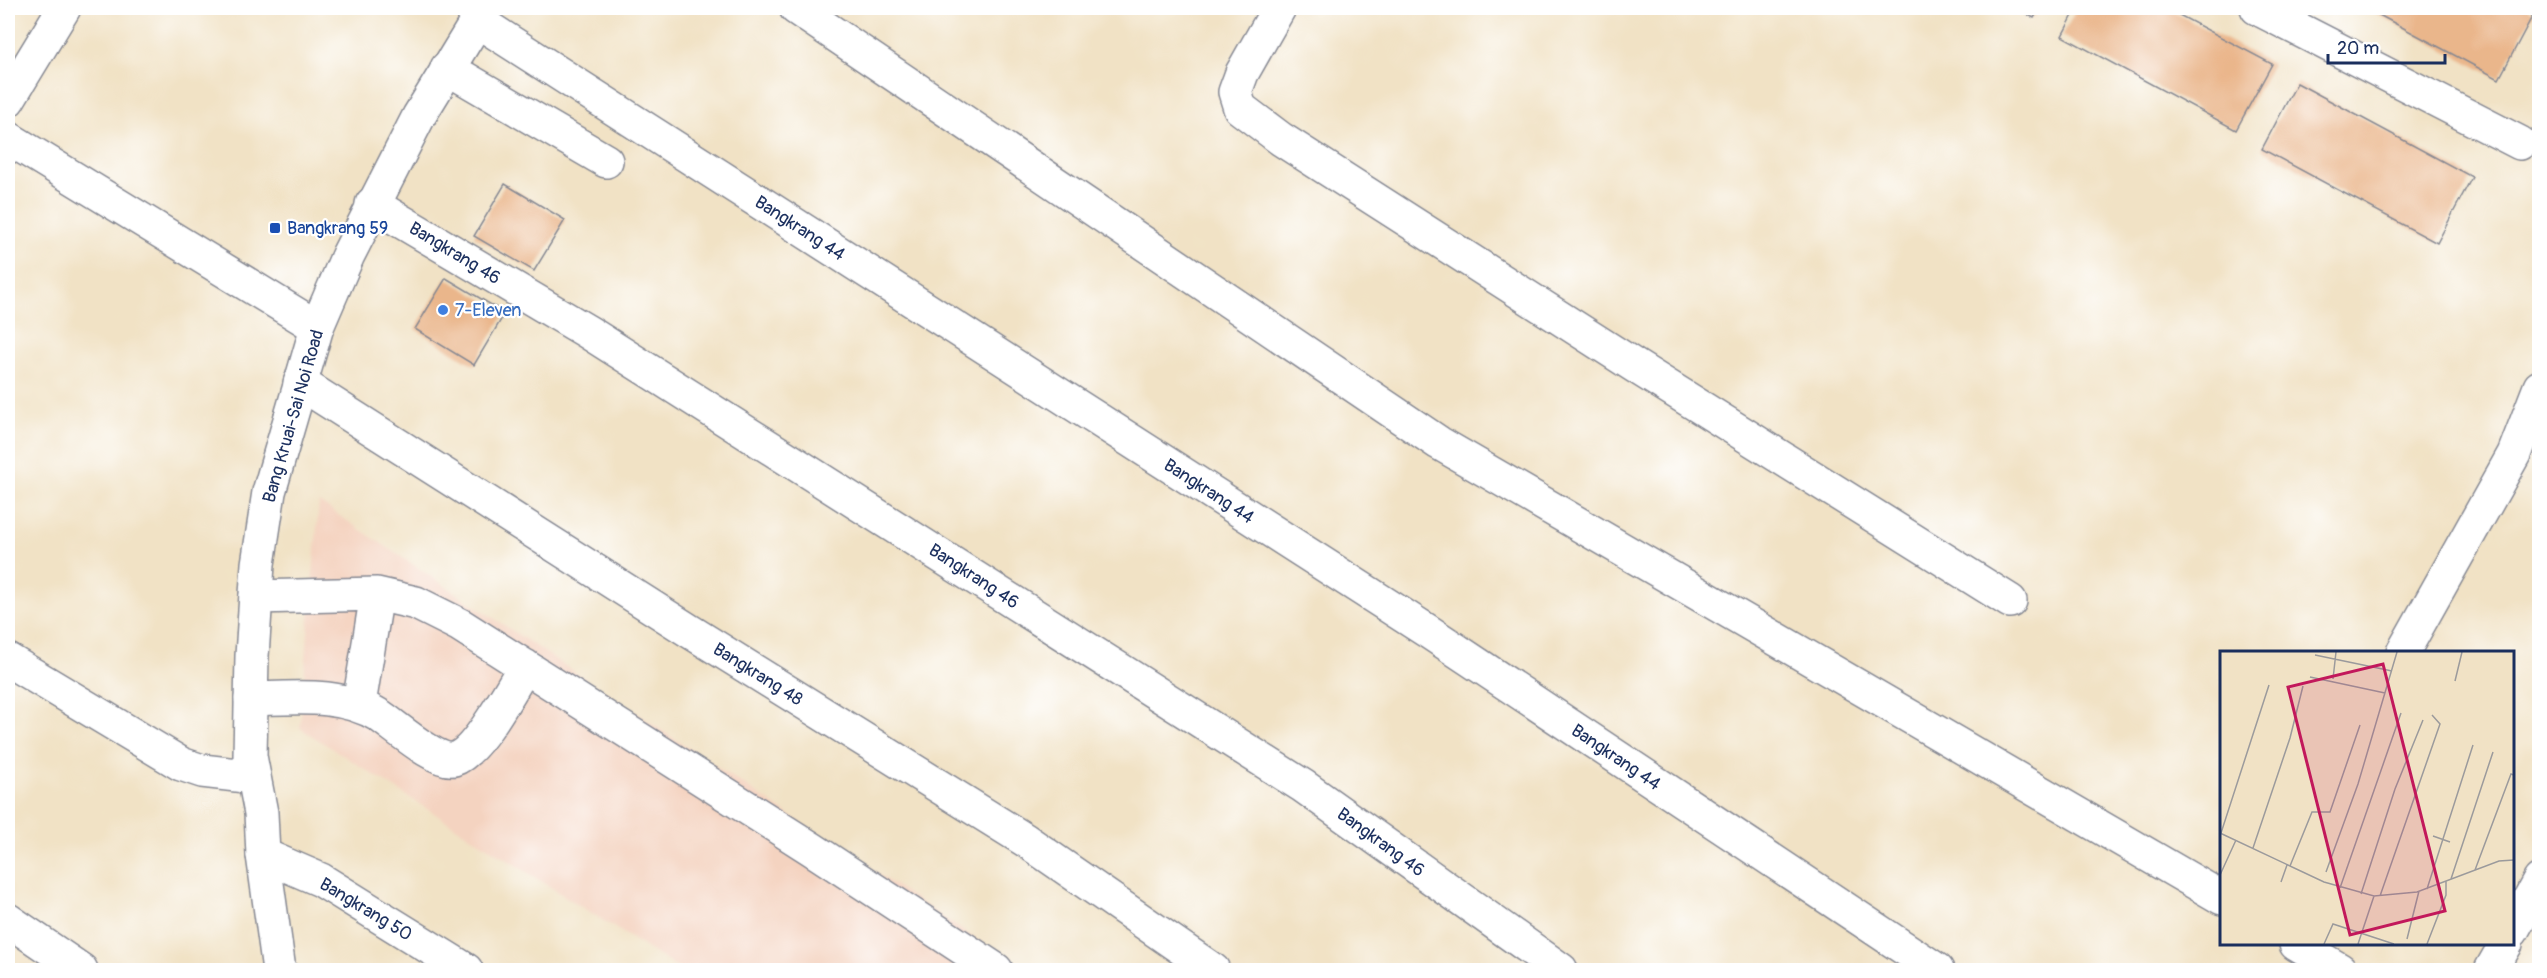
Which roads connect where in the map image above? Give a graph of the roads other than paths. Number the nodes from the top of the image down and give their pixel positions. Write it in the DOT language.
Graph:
graph roads {
  1 [pos="64,8"];
  2 [pos="796,8"];
  3 [pos="1279,8"];
  4 [pos="2257,8"];
  5 [pos="480,14"];
  6 [pos="447,68"];
  7 [pos="8,100"];
  8 [pos="8,138"];
  9 [pos="2520,143"];
  10 [pos="606,161"];
  11 [pos="372,204"];
  12 [pos="317,327"];
  13 [pos="300,383"];
  14 [pos="2540,387"];
  15 [pos="2527,459"];
  16 [pos="377,594"];
  17 [pos="256,597"];
  18 [pos="2010,601"];
  19 [pos="2404,651"];
  20 [pos="8,660"];
  21 [pos="525,666"];
  22 [pos="251,699"];
  23 [pos="359,704"];
  24 [pos="254,777"];
  25 [pos="262,855"];
  26 [pos="2540,880"];
  27 [pos="2220,897"];
  28 [pos="8,920"];
  29 [pos="2514,927"];
  30 [pos="2298,945"];
  31 [pos="2505,945"];
  32 [pos="81,970"];
  33 [pos="279,970"];
  34 [pos="466,970"];
  35 [pos="996,970"];
  36 [pos="1213,970"];
  37 [pos="1561,970"];
  38 [pos="1937,970"];
  39 [pos="2340,970"];
  40 [pos="2491,970"];
  1 -- 7 [label="street"];
  2 -- 27 [label="street"];
  3 -- 18 [label="street"];
  4 -- 9 [label="street"];
  5 -- 6 [label="street, Bang Kruai-Sai Noi Road"];
  5 -- 38 [label="street, Bangkrang 44"];
  6 -- 10 [label="street"];
  6 -- 11 [label="street, Bang Kruai-Sai Noi Road"];
  8 -- 12 [label="street"];
  11 -- 12 [label="street, Bang Kruai-Sai Noi Road"];
  11 -- 37 [label="street, Bangkrang 46"];
  12 -- 13 [label="street, Bang Kruai-Sai Noi Road"];
  13 -- 17 [label="street, Bang Kruai-Sai Noi Road"];
  13 -- 36 [label="street, Bangkrang 48"];
  14 -- 15 [label="street"];
  15 -- 19 [label="street"];
  16 -- 17 [label="street"];
  16 -- 21 [label="street"];
  16 -- 23 [label="street"];
  17 -- 22 [label="street, Bang Kruai-Sai Noi Road"];
  20 -- 24 [label="street"];
  21 -- 23 [label="street"];
  21 -- 35 [label="street"];
  22 -- 23 [label="street"];
  22 -- 24 [label="street, Bang Kruai-Sai Noi Road"];
  24 -- 25 [label="street, Bang Kruai-Sai Noi Road"];
  25 -- 33 [label="street, Bang Kruai-Sai Noi Road"];
  25 -- 34 [label="street, Bangkrang 50"];
  26 -- 29 [label="street"];
  28 -- 32 [label="street"];
  30 -- 39 [label="street"];
  31 -- 40 [label="street"];
}
